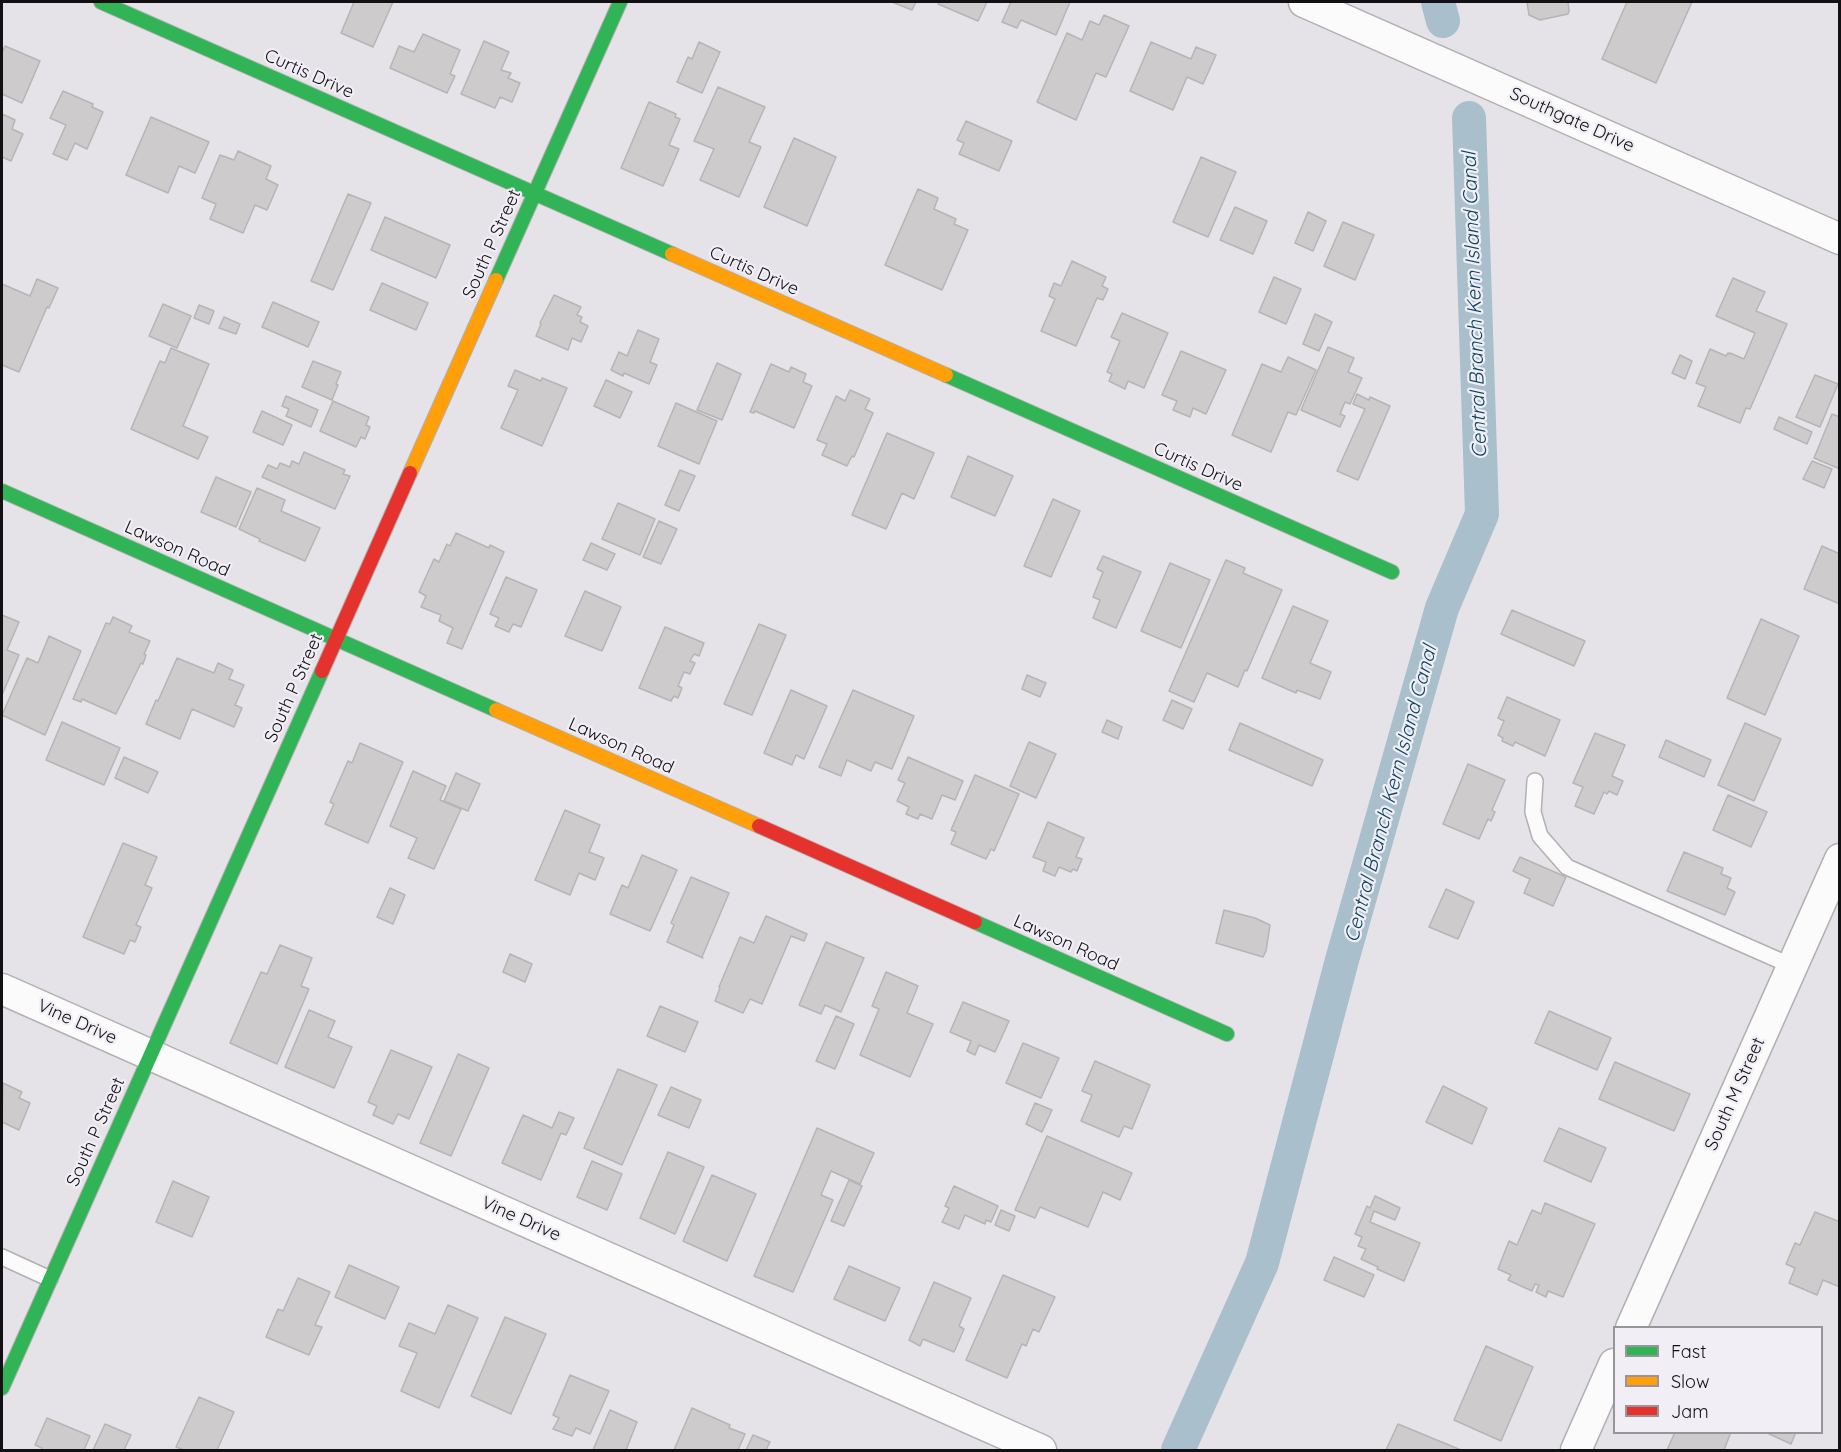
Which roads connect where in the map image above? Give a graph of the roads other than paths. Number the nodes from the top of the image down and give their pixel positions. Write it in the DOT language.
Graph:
graph roads {
  1 [pos="101,2"];
  2 [pos="620,2"];
  3 [pos="1304,2"];
  4 [pos="534,194"];
  5 [pos="1839,239"];
  6 [pos="2,490"];
  7 [pos="1392,572"];
  8 [pos="336,639"];
  9 [pos="1535,781"];
  10 [pos="1839,860"];
  11 [pos="1792,966"];
  12 [pos="2,988"];
  13 [pos="1227,1034"];
  14 [pos="150,1055"];
  15 [pos="2,1257"];
  16 [pos="50,1279"];
  17 [pos="1632,1326"];
  18 [pos="1613,1366"];
  19 [pos="2,1389"];
  20 [pos="1041,1450"];
  21 [pos="1576,1450"];
  1 -- 4 [label="street, Curtis Drive"];
  2 -- 4 [label="street, South P Street"];
  3 -- 5 [label="street, Southgate Drive"];
  4 -- 7 [label="street, Curtis Drive"];
  4 -- 8 [label="street, South P Street"];
  6 -- 8 [label="street, Lawson Road"];
  8 -- 13 [label="street, Lawson Road"];
  8 -- 14 [label="street, South P Street"];
  9 -- 11 [label="lane"];
  10 -- 11 [label="street, South M Street"];
  11 -- 17 [label="street, South M Street"];
  12 -- 14 [label="street, Vine Drive"];
  14 -- 16 [label="street, South P Street"];
  14 -- 20 [label="street, Vine Drive"];
  15 -- 16 [label="lane"];
  16 -- 19 [label="street, South P Street"];
  18 -- 21 [label="street"];
}
